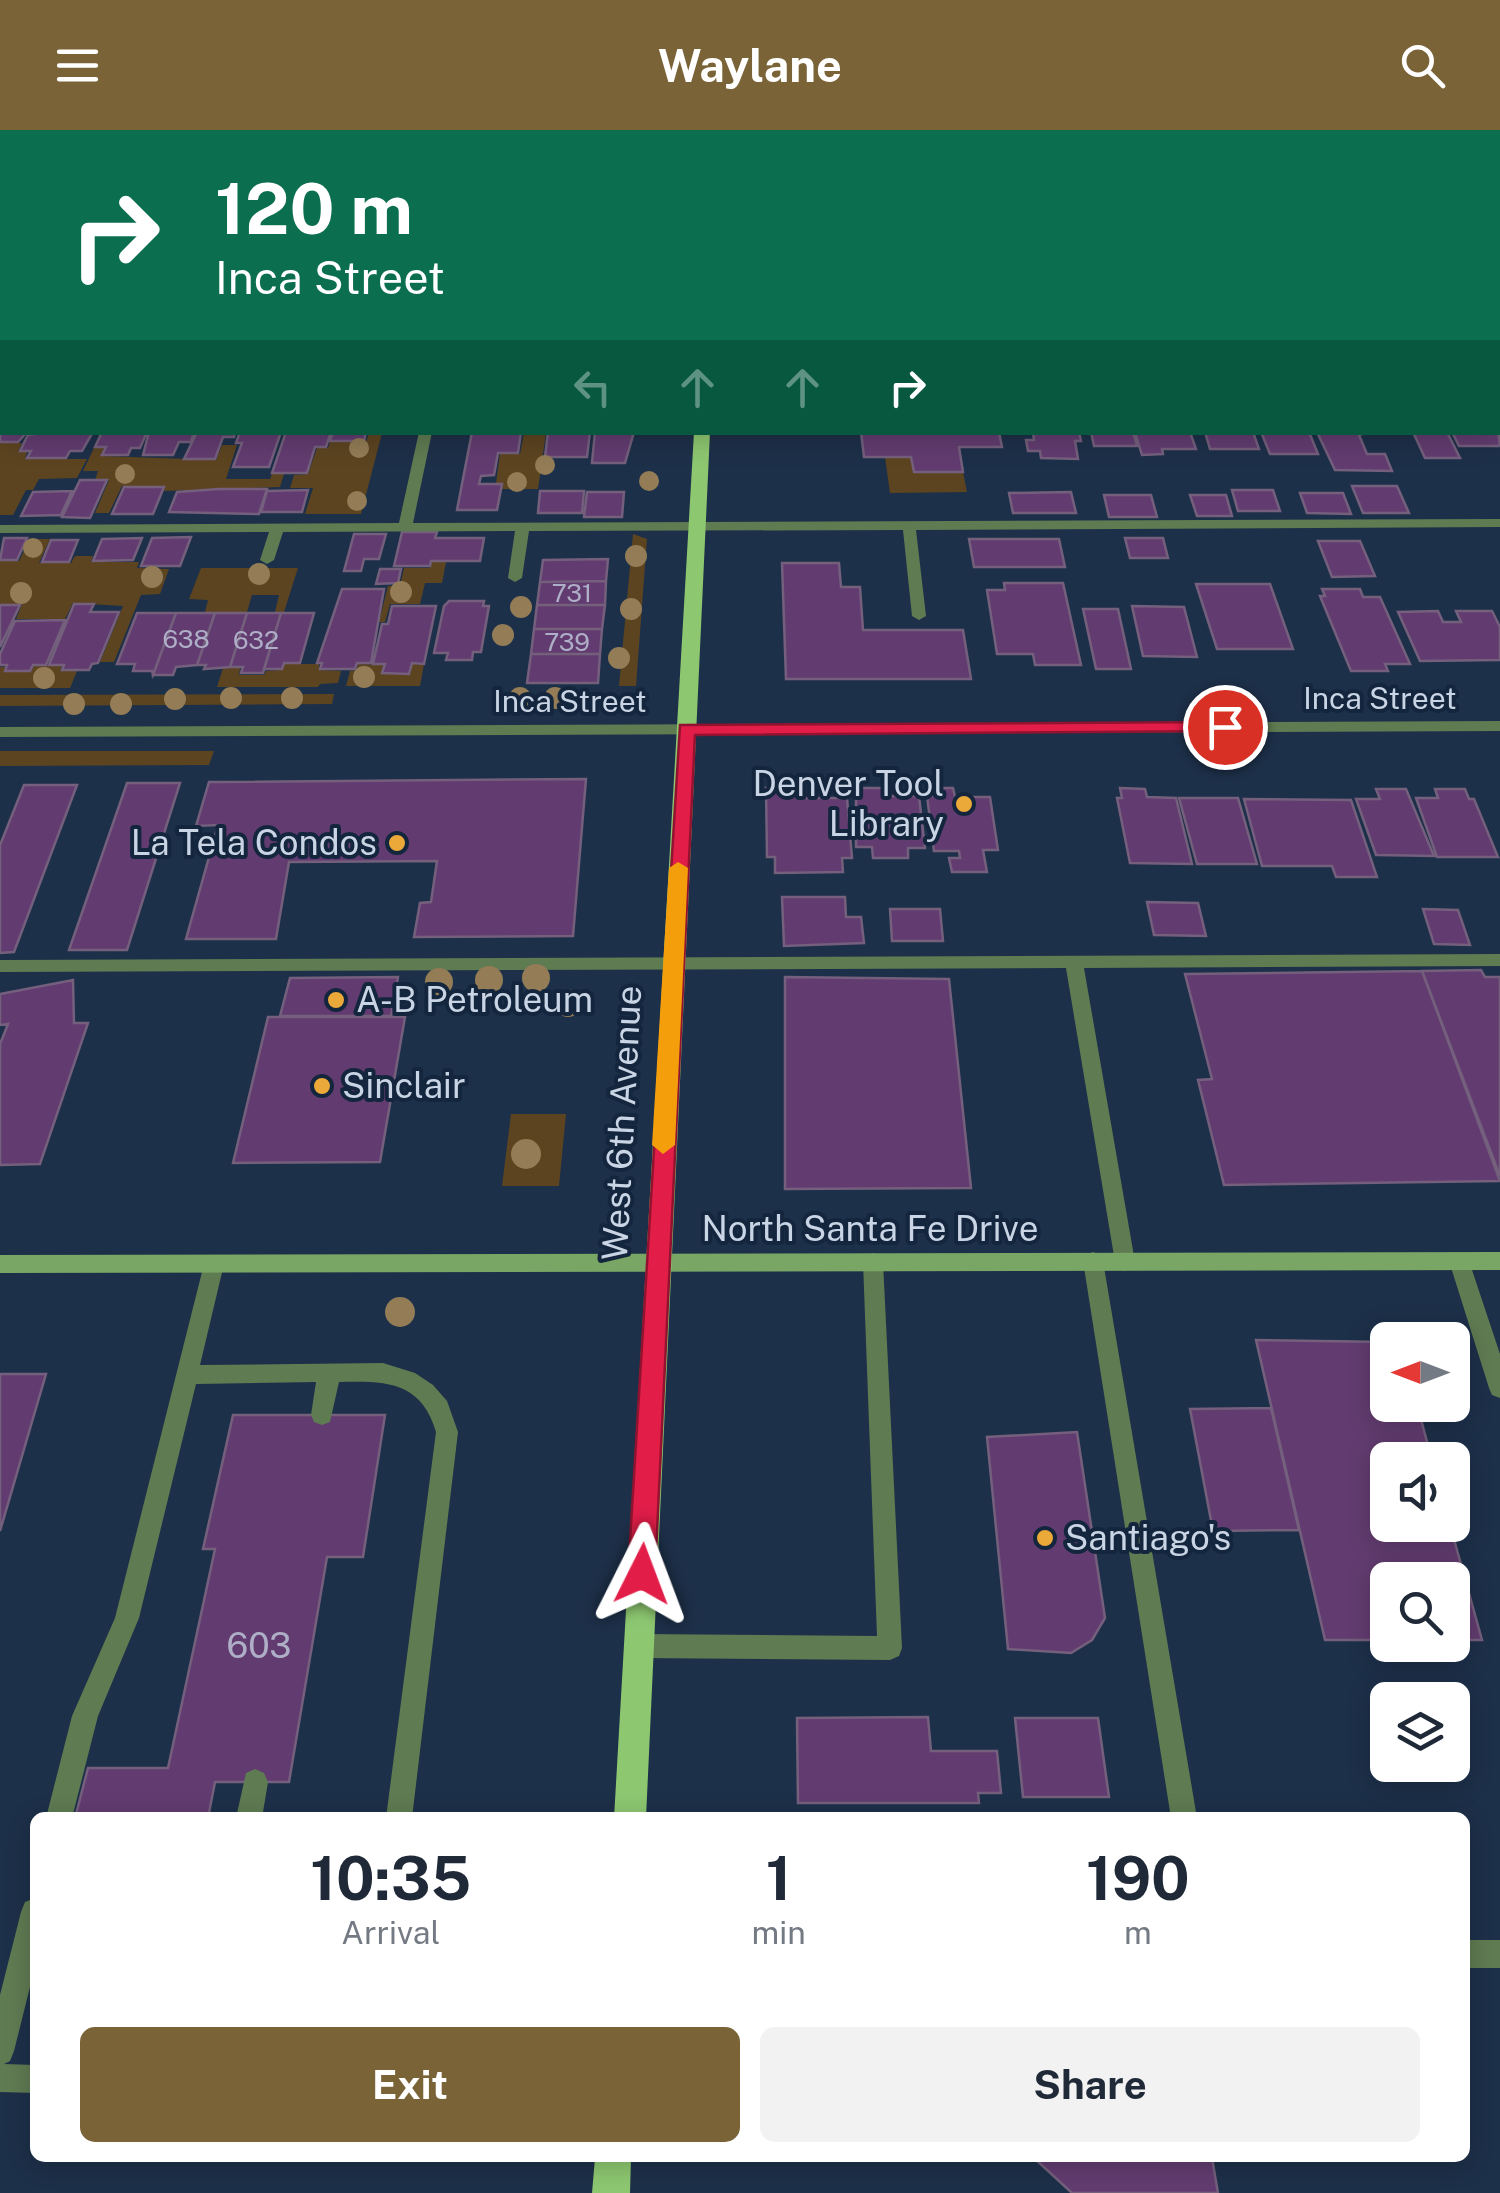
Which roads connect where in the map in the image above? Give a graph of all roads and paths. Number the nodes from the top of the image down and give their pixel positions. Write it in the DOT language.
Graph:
graph roads {
  1 [pos="425,435"];
  2 [pos="702,435"];
  3 [pos="1500,523"];
  4 [pos="909,525"];
  5 [pos="523,526"];
  6 [pos="697,526"];
  7 [pos="405,527"];
  8 [pos="0,528"];
  9 [pos="277,528"];
  10 [pos="267,560"];
  11 [pos="515,578"];
  12 [pos="919,616"];
  13 [pos="1500,726"];
  14 [pos="686,729"];
  15 [pos="0,732"];
  16 [pos="1500,960"];
  17 [pos="1074,962"];
  18 [pos="673,963"];
  19 [pos="0,966"];
  20 [pos="1092,1261"];
  21 [pos="1459,1261"];
  22 [pos="1500,1261"];
  23 [pos="658,1262"];
  24 [pos="872,1262"];
  25 [pos="1125,1262"];
  26 [pos="0,1264"];
  27 [pos="214,1264"];
  28 [pos="329,1373"];
  29 [pos="186,1375"];
  30 [pos="1500,1388"];
  31 [pos="322,1415"];
  32 [pos="638,1646"];
  33 [pos="255,1782"];
  34 [pos="60,1812"];
  35 [pos="249,1812"];
  36 [pos="400,1812"];
  37 [pos="630,1812"];
  38 [pos="1183,1812"];
  39 [pos="30,1954"];
  40 [pos="1470,1954"];
  41 [pos="1500,1954"];
  42 [pos="26,1987"];
  43 [pos="0,2051"];
  44 [pos="0,2078"];
  45 [pos="30,2079"];
  46 [pos="613,2162"];
  47 [pos="612,2193"];
  1 -- 7 [label="street"];
  2 -- 6 [label="main road, West 6th Avenue"];
  3 -- 4 [label="street"];
  4 -- 6 [label="street"];
  4 -- 12 [label="street"];
  5 -- 6 [label="street"];
  5 -- 7 [label="street"];
  5 -- 11 [label="street"];
  6 -- 14 [label="main road, West 6th Avenue"];
  7 -- 9 [label="street"];
  8 -- 9 [label="street"];
  9 -- 10 [label="street"];
  13 -- 14 [label="street, Inca Street"];
  14 -- 15 [label="street, Inca Street"];
  14 -- 18 [label="main road, West 6th Avenue"];
  16 -- 17 [label="street"];
  17 -- 18 [label="street"];
  17 -- 25 [label="street"];
  18 -- 19 [label="street"];
  18 -- 23 [label="main road, West 6th Avenue"];
  20 -- 24 [label="main road, North Santa Fe Drive"];
  20 -- 25 [label="main road, North Santa Fe Drive"];
  20 -- 38 [label="street"];
  21 -- 22 [label="main road, North Santa Fe Drive"];
  21 -- 25 [label="main road, North Santa Fe Drive"];
  21 -- 30 [label="street"];
  23 -- 24 [label="main road, North Santa Fe Drive"];
  23 -- 27 [label="main road, North Santa Fe Drive"];
  23 -- 32 [label="main road, West 6th Avenue"];
  24 -- 32 [label="street"];
  26 -- 27 [label="main road, North Santa Fe Drive"];
  27 -- 29 [label="street"];
  28 -- 29 [label="street"];
  28 -- 31 [label="street"];
  28 -- 36 [label="street"];
  29 -- 34 [label="street"];
  32 -- 37 [label="main road, West 6th Avenue"];
  33 -- 35 [label="street"];
  39 -- 42 [label="street"];
  40 -- 41 [label="street"];
  42 -- 43 [label="street"];
  44 -- 45 [label="street"];
  46 -- 47 [label="main road"];
}
